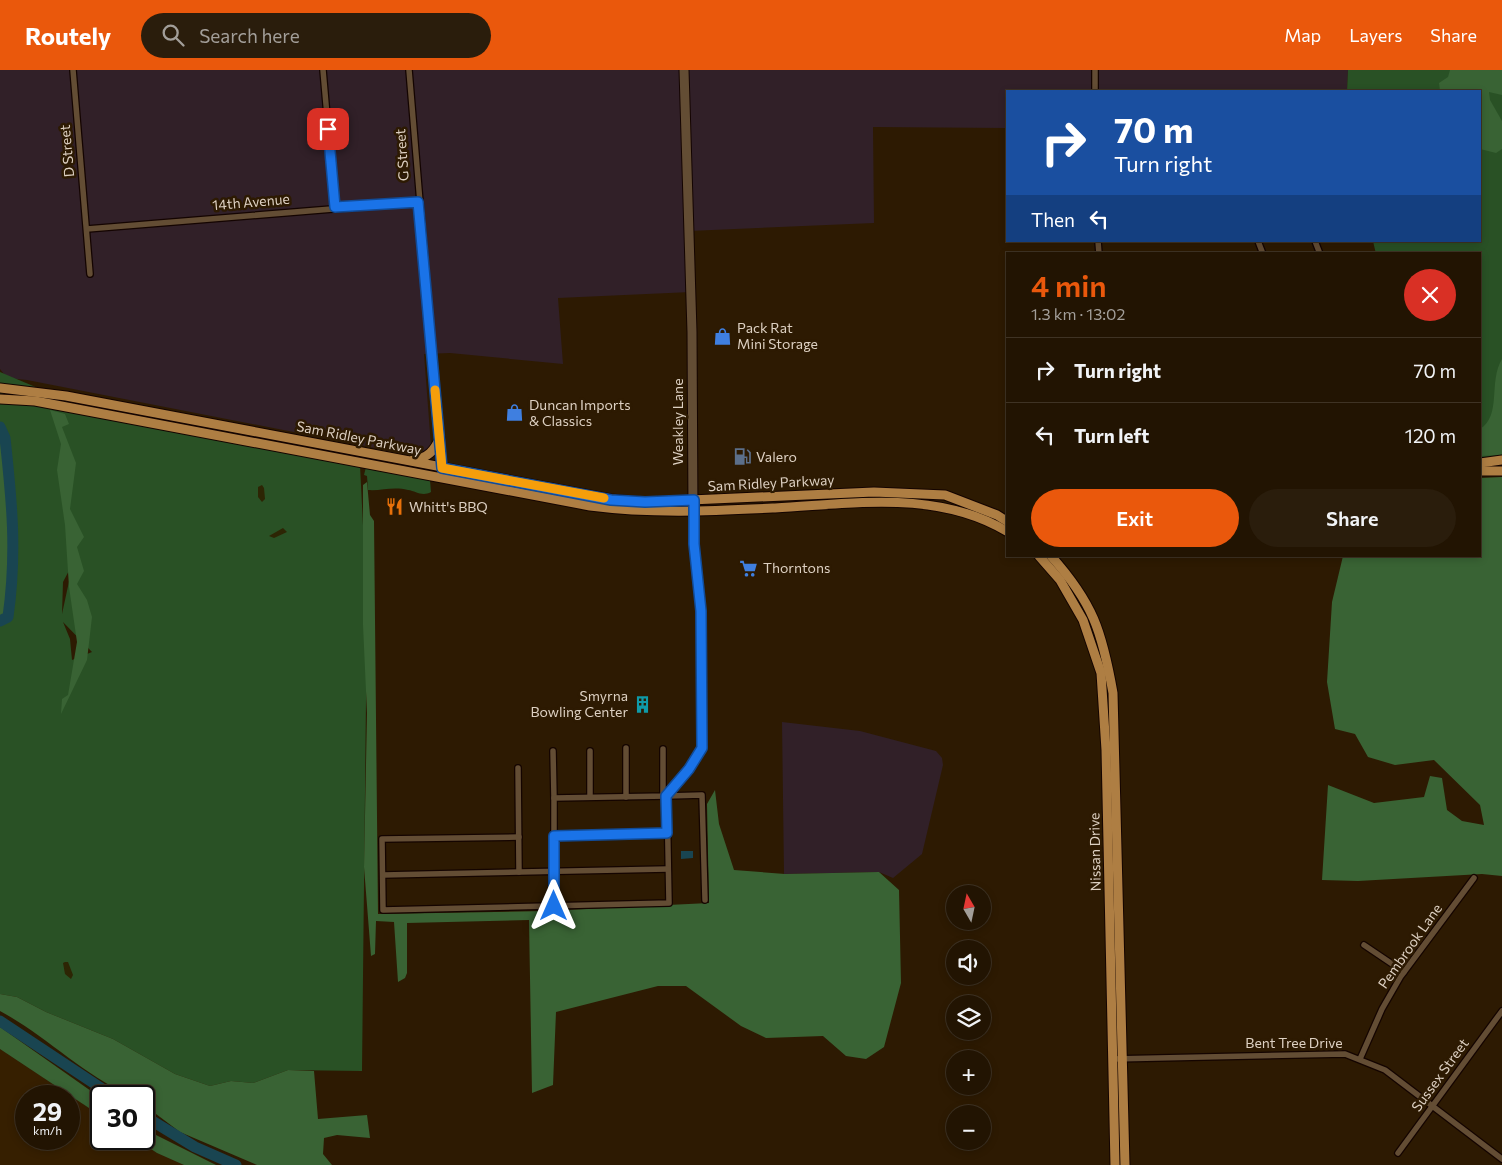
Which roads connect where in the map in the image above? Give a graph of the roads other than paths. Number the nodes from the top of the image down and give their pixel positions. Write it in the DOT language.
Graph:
graph roads {
  1 [pos="73,70"];
  2 [pos="323,70"];
  3 [pos="409,70"];
  4 [pos="684,70"];
  5 [pos="1094,70"];
  6 [pos="1094,90"];
  7 [pos="418,202"];
  8 [pos="335,207"];
  9 [pos="87,229"];
  10 [pos="90,274"];
  11 [pos="3,388"];
  12 [pos="0,399"];
  13 [pos="440,438"];
  14 [pos="1502,460"];
  15 [pos="406,461"];
  16 [pos="1481,463"];
  17 [pos="442,468"];
  18 [pos="1481,471"];
  19 [pos="1502,471"];
  20 [pos="440,477"];
  21 [pos="694,500"];
  22 [pos="693,512"];
  23 [pos="1006,521"];
  24 [pos="1006,531"];
  25 [pos="1040,557"];
  26 [pos="1051,557"];
  27 [pos="626,748"];
  28 [pos="663,749"];
  29 [pos="553,751"];
  30 [pos="590,751"];
  31 [pos="518,768"];
  32 [pos="626,796"];
  33 [pos="665,796"];
  34 [pos="590,797"];
  35 [pos="554,798"];
  36 [pos="667,833"];
  37 [pos="519,836"];
  38 [pos="554,836"];
  39 [pos="668,869"];
  40 [pos="554,871"];
  41 [pos="519,872"];
  42 [pos="383,875"];
  43 [pos="1474,878"];
  44 [pos="705,900"];
  45 [pos="554,906"];
  46 [pos="1364,945"];
  47 [pos="1404,972"];
  48 [pos="1502,1011"];
  49 [pos="1123,1059"];
  50 [pos="1112,1060"];
  51 [pos="1360,1060"];
  52 [pos="1433,1107"];
  53 [pos="1398,1153"];
  54 [pos="1502,1159"];
  55 [pos="1114,1165"];
  56 [pos="1125,1165"];
  1 -- 9 [label="street, D Street"];
  2 -- 8 [label="street"];
  3 -- 7 [label="street, G Street"];
  4 -- 21 [label="main road, Weakley Lane"];
  5 -- 6 [label="street"];
  7 -- 8 [label="street, 14th Avenue"];
  7 -- 13 [label="street, G Street"];
  8 -- 9 [label="street, 14th Avenue"];
  9 -- 10 [label="street, D Street"];
  11 -- 15 [label="main road, Sam Ridley Parkway"];
  12 -- 20 [label="main road, Sam Ridley Parkway"];
  13 -- 15 [label="main road"];
  13 -- 17 [label="street, G Street"];
  14 -- 16 [label="main road"];
  15 -- 17 [label="main road, Sam Ridley Parkway"];
  17 -- 20 [label="street, G Street"];
  17 -- 21 [label="main road, Sam Ridley Parkway"];
  18 -- 19 [label="main road"];
  20 -- 22 [label="main road, Sam Ridley Parkway"];
  21 -- 22 [label="main road, Weakley Lane"];
  21 -- 23 [label="main road, Sam Ridley Parkway"];
  22 -- 24 [label="main road, Sam Ridley Parkway"];
  22 -- 33 [label="street, Weakley Lane"];
  25 -- 50 [label="main road, Nissan Drive"];
  26 -- 49 [label="main road, Nissan Drive"];
  27 -- 32 [label="street"];
  28 -- 33 [label="street"];
  29 -- 35 [label="street"];
  30 -- 34 [label="street"];
  31 -- 37 [label="street"];
  32 -- 33 [label="street"];
  32 -- 34 [label="street"];
  33 -- 36 [label="street"];
  33 -- 44 [label="street"];
  34 -- 35 [label="street"];
  35 -- 38 [label="street"];
  36 -- 38 [label="street"];
  36 -- 39 [label="street"];
  37 -- 41 [label="street"];
  37 -- 42 [label="street"];
  38 -- 40 [label="street"];
  39 -- 40 [label="street"];
  39 -- 45 [label="street"];
  40 -- 41 [label="street"];
  40 -- 45 [label="street"];
  41 -- 42 [label="street"];
  42 -- 45 [label="street"];
  43 -- 47 [label="street, Pembrook Lane"];
  46 -- 47 [label="street"];
  47 -- 51 [label="street, Pembrook Lane"];
  48 -- 52 [label="street, Sussex Street"];
  49 -- 50 [label="street, Bent Tree Drive"];
  49 -- 51 [label="street, Bent Tree Drive"];
  49 -- 56 [label="main road, Nissan Drive"];
  50 -- 55 [label="main road, Nissan Drive"];
  51 -- 52 [label="street, Bent Tree Drive"];
  52 -- 53 [label="street, Sussex Street"];
  52 -- 54 [label="street, Bent Tree Drive"];
}
